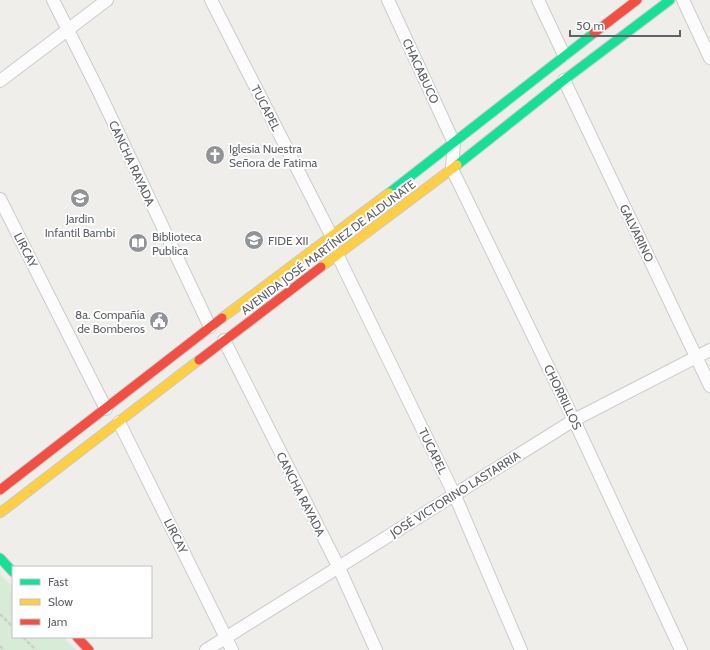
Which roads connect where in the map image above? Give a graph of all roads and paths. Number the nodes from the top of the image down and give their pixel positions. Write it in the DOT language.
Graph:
graph roads {
  1 [pos="53,0"];
  2 [pos="107,0"];
  3 [pos="210,0"];
  4 [pos="388,0"];
  5 [pos="538,0"];
  6 [pos="637,0"];
  7 [pos="670,0"];
  8 [pos="683,0"];
  9 [pos="67,29"];
  10 [pos="564,55"];
  11 [pos="710,58"];
  12 [pos="564,80"];
  13 [pos="0,81"];
  14 [pos="454,143"];
  15 [pos="452,169"];
  16 [pos="0,199"];
  17 [pos="332,237"];
  18 [pos="338,256"];
  19 [pos="210,327"];
  20 [pos="224,340"];
  21 [pos="710,350"];
  22 [pos="696,357"];
  23 [pos="710,386"];
  24 [pos="106,409"];
  25 [pos="574,420"];
  26 [pos="119,422"];
  27 [pos="0,490"];
  28 [pos="454,494"];
  29 [pos="0,513"];
  30 [pos="0,558"];
  31 [pos="339,568"];
  32 [pos="12,571"];
  33 [pos="0,614"];
  34 [pos="12,626"];
  35 [pos="226,636"];
  36 [pos="24,638"];
  37 [pos="78,638"];
  38 [pos="0,646"];
  39 [pos="4,650"];
  40 [pos="36,650"];
  41 [pos="89,650"];
  42 [pos="206,650"];
  43 [pos="232,650"];
  44 [pos="376,650"];
  45 [pos="521,650"];
  46 [pos="681,650"];
  1 -- 9 [label="street, CANCHA RAYADA"];
  2 -- 9 [label="street"];
  3 -- 17 [label="street, TUCAPEL"];
  4 -- 14 [label="street, CHACABUCO"];
  5 -- 10 [label="street"];
  6 -- 10 [label="main road, AVENIDA JOSÉ MARTÍNEZ DE ALDUNATE"];
  7 -- 12 [label="main road, AVENIDA JOSÉ MARTÍNEZ DE ALDUNATE"];
  8 -- 11 [label="street"];
  9 -- 13 [label="street"];
  9 -- 19 [label="street, CANCHA RAYADA"];
  10 -- 14 [label="main road, AVENIDA JOSÉ MARTÍNEZ DE ALDUNATE"];
  12 -- 15 [label="main road, AVENIDA JOSÉ MARTÍNEZ DE ALDUNATE"];
  12 -- 22 [label="street, GALVARINO"];
  14 -- 15 [label="street"];
  14 -- 17 [label="main road, AVENIDA JOSÉ MARTÍNEZ DE ALDUNATE"];
  15 -- 18 [label="main road, AVENIDA JOSÉ MARTÍNEZ DE ALDUNATE"];
  15 -- 25 [label="street, CHORRILLOS"];
  16 -- 24 [label="street, LIRCAY"];
  17 -- 19 [label="main road, AVENIDA JOSÉ MARTÍNEZ DE ALDUNATE"];
  18 -- 20 [label="main road, AVENIDA JOSÉ MARTÍNEZ DE ALDUNATE"];
  18 -- 28 [label="street, TUCAPEL"];
  19 -- 24 [label="main road, AVENIDA JOSÉ MARTÍNEZ DE ALDUNATE"];
  20 -- 26 [label="main road, AVENIDA JOSÉ MARTÍNEZ DE ALDUNATE"];
  20 -- 31 [label="street, CANCHA RAYADA"];
  21 -- 22 [label="street, JOSÉ VICTORINO LASTARRIA"];
  22 -- 23 [label="street, GALVARINO"];
  22 -- 25 [label="street, JOSÉ VICTORINO LASTARRIA"];
  24 -- 27 [label="main road, AVENIDA JOSÉ MARTÍNEZ DE ALDUNATE"];
  25 -- 28 [label="street, JOSÉ VICTORINO LASTARRIA"];
  25 -- 46 [label="street, CHORRILLOS"];
  26 -- 29 [label="main road, AVENIDA JOSÉ MARTÍNEZ DE ALDUNATE"];
  26 -- 35 [label="street, LIRCAY"];
  28 -- 31 [label="street, JOSÉ VICTORINO LASTARRIA"];
  28 -- 45 [label="street, TUCAPEL"];
  30 -- 32 [label="main road"];
  31 -- 35 [label="street, JOSÉ VICTORINO LASTARRIA"];
  31 -- 44 [label="street, CANCHA RAYADA"];
  33 -- 34 [label="path"];
  35 -- 42 [label="street, JOSÉ VICTORINO LASTARRIA"];
  35 -- 43 [label="street, LIRCAY"];
  36 -- 40 [label="path"];
  37 -- 41 [label="main road"];
  38 -- 39 [label="path"];
}
